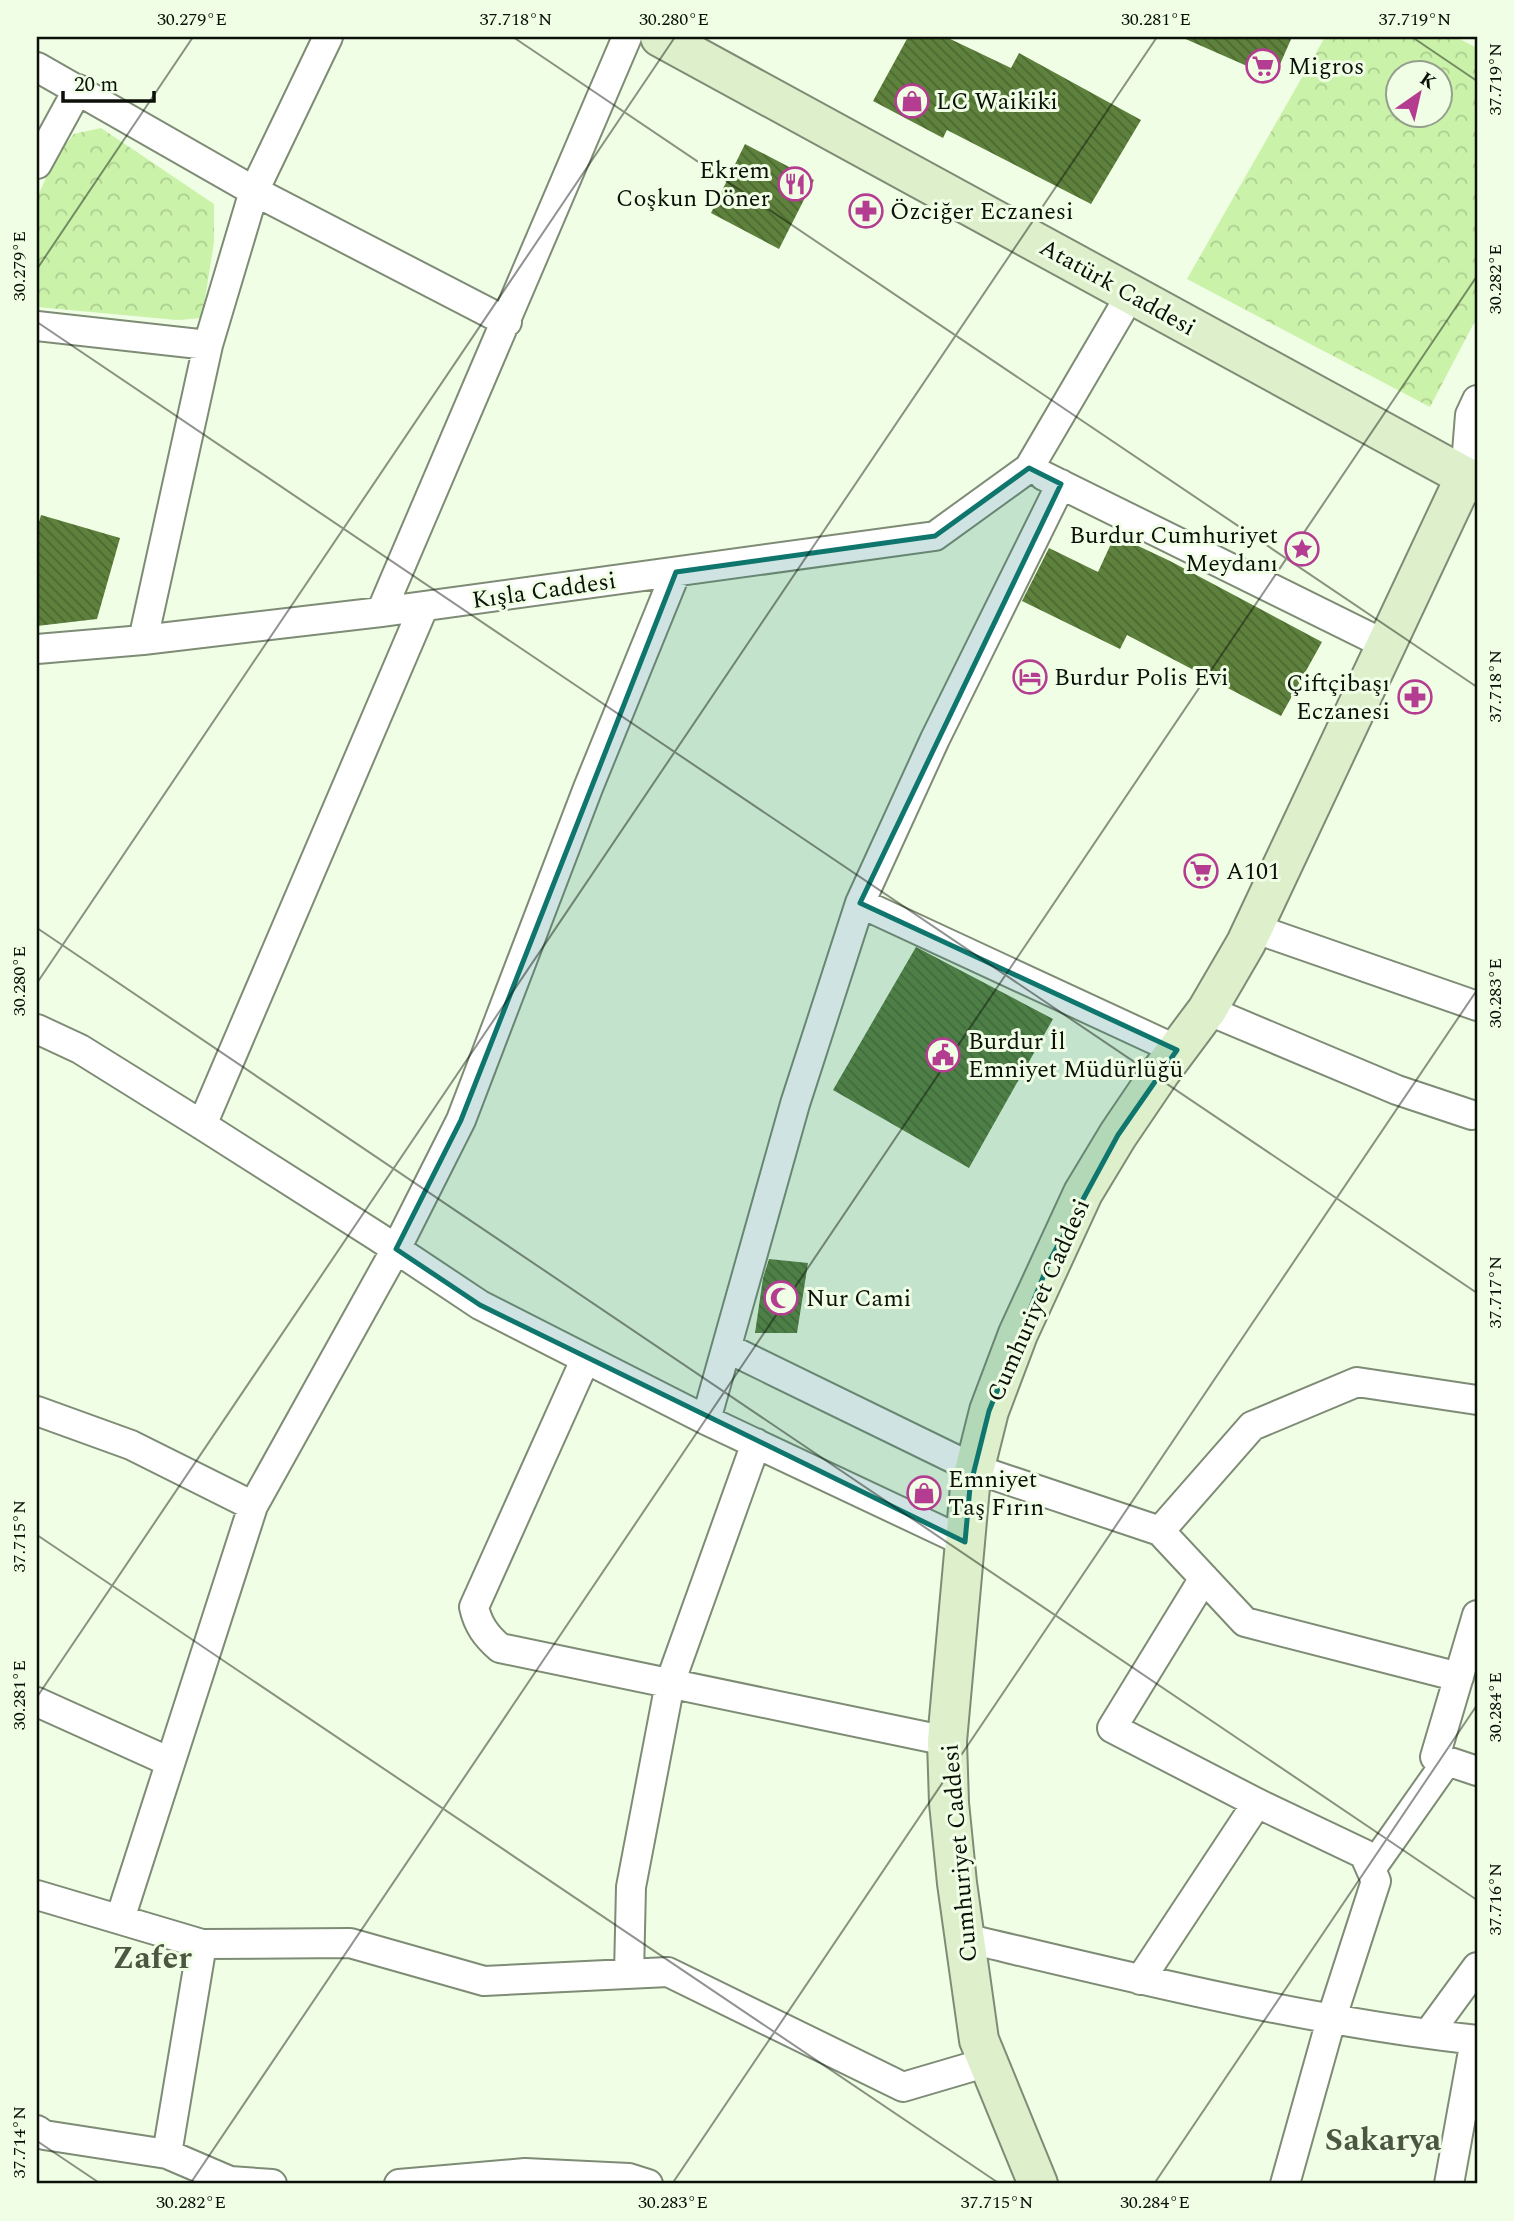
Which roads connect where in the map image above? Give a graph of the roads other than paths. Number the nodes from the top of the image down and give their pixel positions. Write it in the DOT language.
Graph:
graph roads {
  1 [pos="328,37"];
  2 [pos="627,37"];
  3 [pos="660,37"];
  4 [pos="37,67"];
  5 [pos="78,89"];
  6 [pos="37,164"];
  7 [pos="254,191"];
  8 [pos="1131,294"];
  9 [pos="507,322"];
  10 [pos="37,326"];
  11 [pos="208,345"];
  12 [pos="1477,400"];
  13 [pos="1029,468"];
  14 [pos="1473,476"];
  15 [pos="1061,484"];
  16 [pos="676,572"];
  17 [pos="424,606"];
  18 [pos="381,612"];
  19 [pos="143,640"];
  20 [pos="1386,645"];
  21 [pos="37,649"];
  22 [pos="860,903"];
  23 [pos="1253,928"];
  24 [pos="1477,1006"];
  25 [pos="1207,1010"];
  26 [pos="37,1029"];
  27 [pos="1177,1050"];
  28 [pos="1472,1115"];
  29 [pos="202,1125"];
  30 [pos="397,1249"];
  31 [pos="727,1348"];
  32 [pos="585,1360"];
  33 [pos="1477,1400"];
  34 [pos="37,1410"];
  35 [pos="706,1420"];
  36 [pos="756,1443"];
  37 [pos="975,1469"];
  38 [pos="253,1506"];
  39 [pos="1160,1531"];
  40 [pos="965,1542"];
  41 [pos="1204,1578"];
  42 [pos="1477,1615"];
  43 [pos="1459,1677"];
  44 [pos="670,1683"];
  45 [pos="37,1702"];
  46 [pos="947,1741"];
  47 [pos="1447,1761"];
  48 [pos="170,1762"];
  49 [pos="1477,1771"];
  50 [pos="1256,1803"];
  51 [pos="1371,1869"];
  52 [pos="37,1895"];
  53 [pos="120,1919"];
  54 [pos="965,1938"];
  55 [pos="202,1944"];
  56 [pos="1477,1967"];
  57 [pos="629,1974"];
  58 [pos="1140,1980"];
  59 [pos="1331,2020"];
  60 [pos="1428,2034"];
  61 [pos="1476,2040"];
  62 [pos="988,2062"];
  63 [pos="37,2130"];
  64 [pos="167,2154"];
  65 [pos="525,2179"];
  66 [pos="272,2184"];
  67 [pos="399,2184"];
  68 [pos="648,2184"];
  69 [pos="1038,2184"];
  70 [pos="1285,2184"];
  71 [pos="1449,2184"];
  1 -- 7 [label="street"];
  2 -- 9 [label="street"];
  3 -- 8 [label="main road, Atatürk Caddesi"];
  4 -- 5 [label="street"];
  5 -- 6 [label="street"];
  5 -- 7 [label="street"];
  7 -- 9 [label="street"];
  7 -- 11 [label="street"];
  8 -- 13 [label="street"];
  8 -- 14 [label="main road, Atatürk Caddesi"];
  9 -- 18 [label="street"];
  10 -- 11 [label="street"];
  11 -- 19 [label="street"];
  12 -- 14 [label="street"];
  13 -- 15 [label="street"];
  13 -- 16 [label="street, Kışla Caddesi"];
  14 -- 20 [label="main road, Cumhuriyet Caddesi"];
  15 -- 20 [label="street"];
  15 -- 22 [label="street"];
  16 -- 17 [label="street, Kışla Caddesi"];
  16 -- 30 [label="street"];
  17 -- 18 [label="street, Kışla Caddesi"];
  17 -- 29 [label="street"];
  18 -- 19 [label="street, Kışla Caddesi"];
  19 -- 21 [label="street, Kışla Caddesi"];
  20 -- 23 [label="main road, Cumhuriyet Caddesi"];
  22 -- 27 [label="street"];
  22 -- 31 [label="street"];
  23 -- 24 [label="street"];
  23 -- 25 [label="main road, Cumhuriyet Caddesi"];
  25 -- 27 [label="main road, Cumhuriyet Caddesi"];
  25 -- 28 [label="street"];
  26 -- 29 [label="street"];
  27 -- 37 [label="main road, Cumhuriyet Caddesi"];
  29 -- 30 [label="street"];
  30 -- 32 [label="street"];
  30 -- 38 [label="street"];
  31 -- 35 [label="street"];
  31 -- 37 [label="street"];
  32 -- 35 [label="street"];
  32 -- 44 [label="street"];
  33 -- 39 [label="street"];
  34 -- 38 [label="street"];
  35 -- 36 [label="street"];
  36 -- 40 [label="street"];
  36 -- 44 [label="street"];
  37 -- 39 [label="street"];
  37 -- 40 [label="main road, Cumhuriyet Caddesi"];
  38 -- 48 [label="street"];
  39 -- 41 [label="street"];
  40 -- 46 [label="main road, Cumhuriyet Caddesi"];
  41 -- 43 [label="street"];
  41 -- 50 [label="street"];
  42 -- 43 [label="street"];
  43 -- 47 [label="street"];
  44 -- 46 [label="street"];
  44 -- 57 [label="street"];
  45 -- 48 [label="street"];
  46 -- 54 [label="main road, Cumhuriyet Caddesi"];
  47 -- 49 [label="street"];
  47 -- 51 [label="street"];
  48 -- 53 [label="street"];
  50 -- 51 [label="street"];
  50 -- 58 [label="street"];
  51 -- 59 [label="street"];
  52 -- 53 [label="street"];
  53 -- 55 [label="street"];
  54 -- 58 [label="street"];
  54 -- 62 [label="main road, Cumhuriyet Caddesi"];
  55 -- 57 [label="street"];
  55 -- 64 [label="street"];
  56 -- 60 [label="street"];
  57 -- 62 [label="street"];
  58 -- 59 [label="street"];
  59 -- 60 [label="street"];
  59 -- 70 [label="street"];
  60 -- 61 [label="street"];
  61 -- 71 [label="street"];
  62 -- 69 [label="main road, Cumhuriyet Caddesi"];
  63 -- 64 [label="street"];
  64 -- 66 [label="street"];
  65 -- 67 [label="street"];
  65 -- 68 [label="street"];
}
